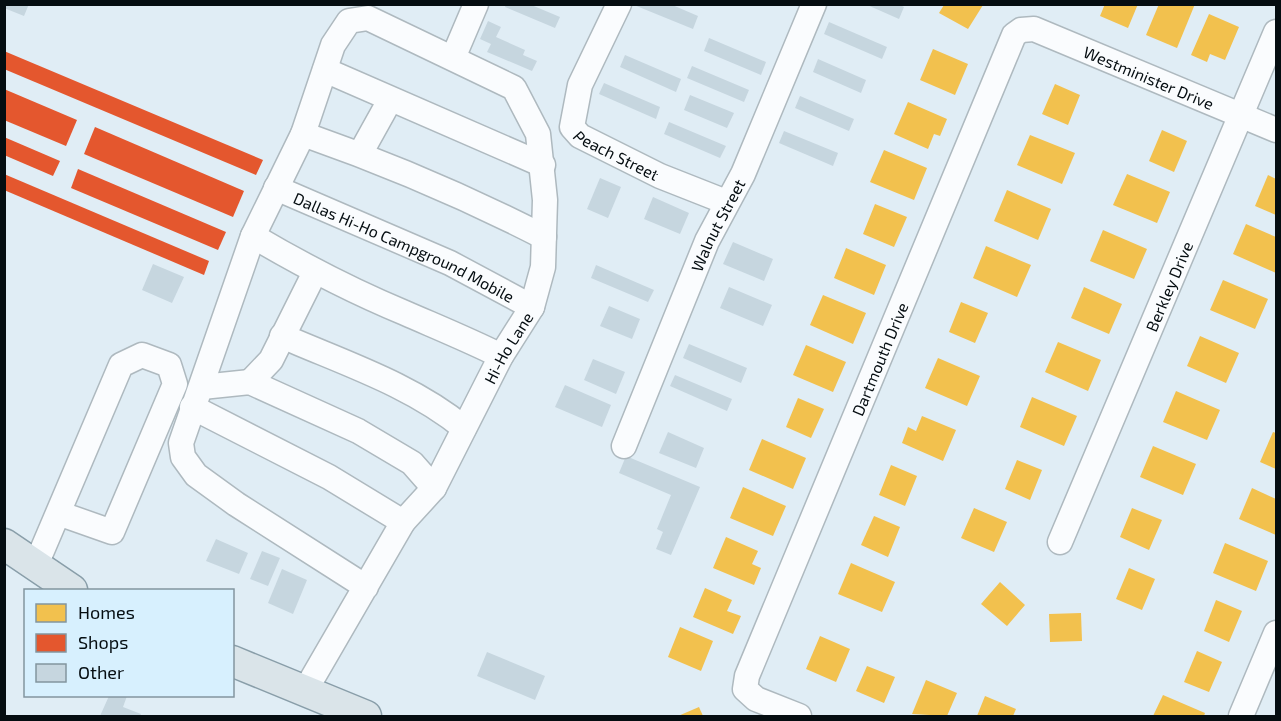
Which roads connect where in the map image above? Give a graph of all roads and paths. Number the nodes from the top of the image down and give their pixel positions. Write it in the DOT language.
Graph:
graph roads {
  1 [pos="476,4"];
  2 [pos="618,4"];
  3 [pos="814,4"];
  4 [pos="1021,30"];
  5 [pos="1276,32"];
  6 [pos="453,58"];
  7 [pos="325,70"];
  8 [pos="390,100"];
  9 [pos="1241,115"];
  10 [pos="1276,130"];
  11 [pos="303,134"];
  12 [pos="360,154"];
  13 [pos="543,165"];
  14 [pos="276,188"];
  15 [pos="726,202"];
  16 [pos="253,236"];
  17 [pos="544,237"];
  18 [pos="315,272"];
  19 [pos="532,307"];
  20 [pos="282,336"];
  21 [pos="501,356"];
  22 [pos="250,382"];
  23 [pos="197,397"];
  24 [pos="464,428"];
  25 [pos="624,446"];
  26 [pos="434,488"];
  27 [pos="57,513"];
  28 [pos="403,522"];
  29 [pos="1060,542"];
  30 [pos="4,544"];
  31 [pos="4,566"];
  32 [pos="35,567"];
  33 [pos="366,587"];
  34 [pos="58,589"];
  35 [pos="69,589"];
  36 [pos="1276,633"];
  37 [pos="234,662"];
  38 [pos="305,691"];
  39 [pos="366,717"];
  40 [pos="799,717"];
  41 [pos="1241,717"];
  1 -- 6 [label="street"];
  2 -- 15 [label="street, Peach Street"];
  3 -- 15 [label="street, Walnut Street"];
  4 -- 9 [label="street, Westminister Drive"];
  4 -- 40 [label="street, Dartmouth Drive"];
  5 -- 9 [label="street, Berkley Drive"];
  6 -- 7 [label="street, Dallas Hi-Ho Campground Mobile"];
  6 -- 13 [label="street, Hi-Ho Lane"];
  7 -- 8 [label="street"];
  7 -- 11 [label="street, Dallas Hi-Ho Campground Mobile"];
  8 -- 12 [label="street"];
  8 -- 13 [label="street"];
  9 -- 10 [label="street, Westminister Drive"];
  9 -- 29 [label="street, Berkley Drive"];
  11 -- 12 [label="street"];
  11 -- 14 [label="street, Dallas Hi-Ho Campground Mobile"];
  12 -- 17 [label="street"];
  13 -- 17 [label="street, Hi-Ho Lane"];
  14 -- 16 [label="street, Dallas Hi-Ho Campground Mobile"];
  14 -- 19 [label="street, Dallas Hi-Ho Campground Mobile"];
  15 -- 25 [label="street, Walnut Street"];
  16 -- 18 [label="street"];
  16 -- 23 [label="street, Dallas Hi-Ho Campground Mobile"];
  17 -- 19 [label="street, Hi-Ho Lane"];
  18 -- 20 [label="street"];
  18 -- 21 [label="street"];
  19 -- 21 [label="street, Hi-Ho Lane"];
  20 -- 22 [label="street"];
  20 -- 24 [label="street"];
  21 -- 24 [label="street, Hi-Ho Lane"];
  22 -- 23 [label="street"];
  22 -- 26 [label="street"];
  23 -- 28 [label="street"];
  23 -- 33 [label="street, Dallas Hi-Ho Campground Mobile"];
  24 -- 26 [label="street, Hi-Ho Lane"];
  26 -- 28 [label="street, Hi-Ho Lane"];
  27 -- 27 [label="street"];
  27 -- 32 [label="street"];
  28 -- 33 [label="street, Hi-Ho Lane"];
  30 -- 32 [label="main road"];
  31 -- 34 [label="main road"];
  32 -- 35 [label="main road"];
  33 -- 38 [label="street, Hi-Ho Lane"];
  36 -- 41 [label="street"];
  37 -- 38 [label="main road"];
  38 -- 39 [label="main road"];
}
